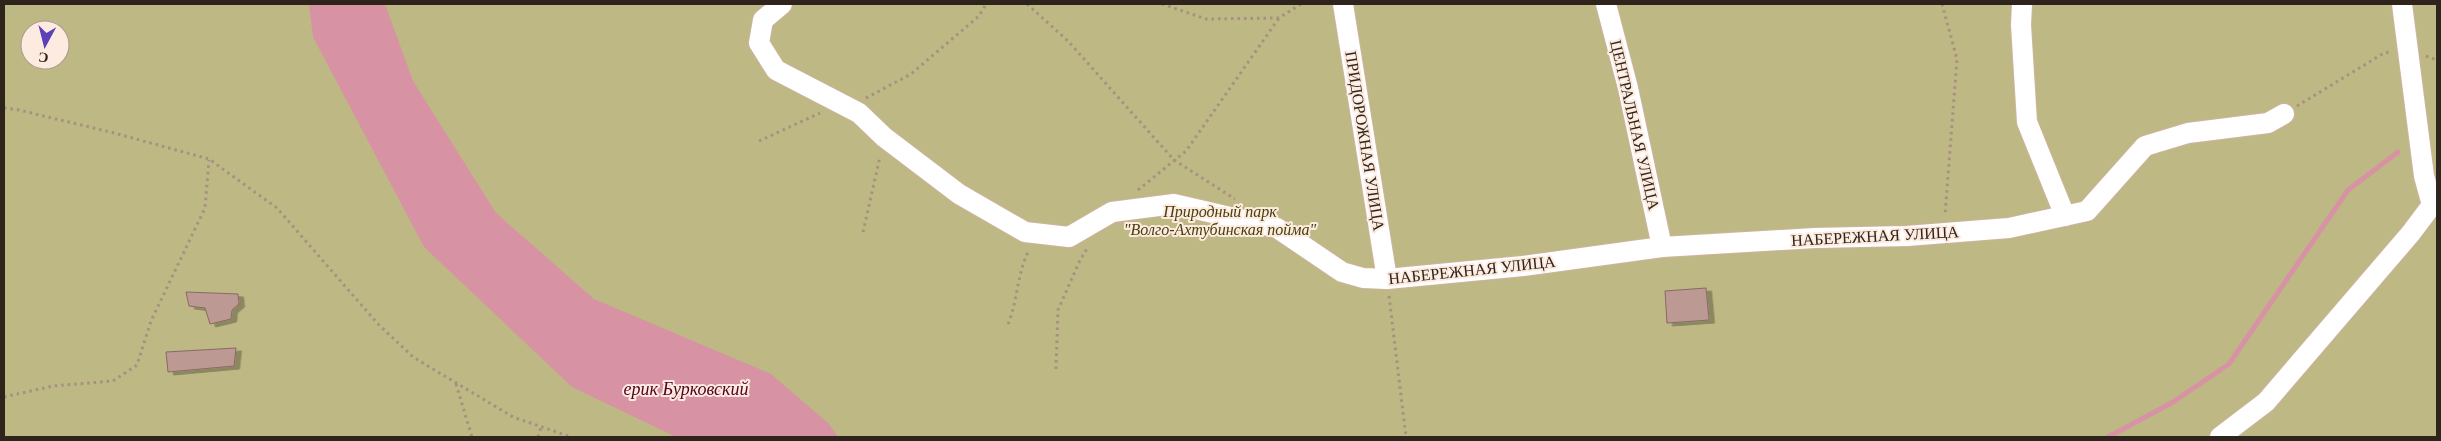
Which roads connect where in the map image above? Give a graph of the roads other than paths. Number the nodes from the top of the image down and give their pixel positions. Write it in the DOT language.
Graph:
graph roads {
  1 [pos="782,4"];
  2 [pos="1343,4"];
  3 [pos="1606,4"];
  4 [pos="2022,4"];
  5 [pos="2402,4"];
  6 [pos="2284,114"];
  7 [pos="2435,206"];
  8 [pos="2064,216"];
  9 [pos="1662,246"];
  10 [pos="1387,279"];
  11 [pos="2220,437"];
  1 -- 10 [label="street, НАБЕРЕЖНАЯ УЛИЦА"];
  2 -- 10 [label="street, ПРИДОРОЖНАЯ УЛИЦА"];
  3 -- 9 [label="street, ЦЕНТРАЛЬНАЯ УЛИЦА"];
  4 -- 8 [label="street"];
  5 -- 7 [label="street"];
  6 -- 8 [label="street, НАБЕРЕЖНАЯ УЛИЦА"];
  7 -- 11 [label="street"];
  8 -- 9 [label="street, НАБЕРЕЖНАЯ УЛИЦА"];
  9 -- 10 [label="street, НАБЕРЕЖНАЯ УЛИЦА"];
}
